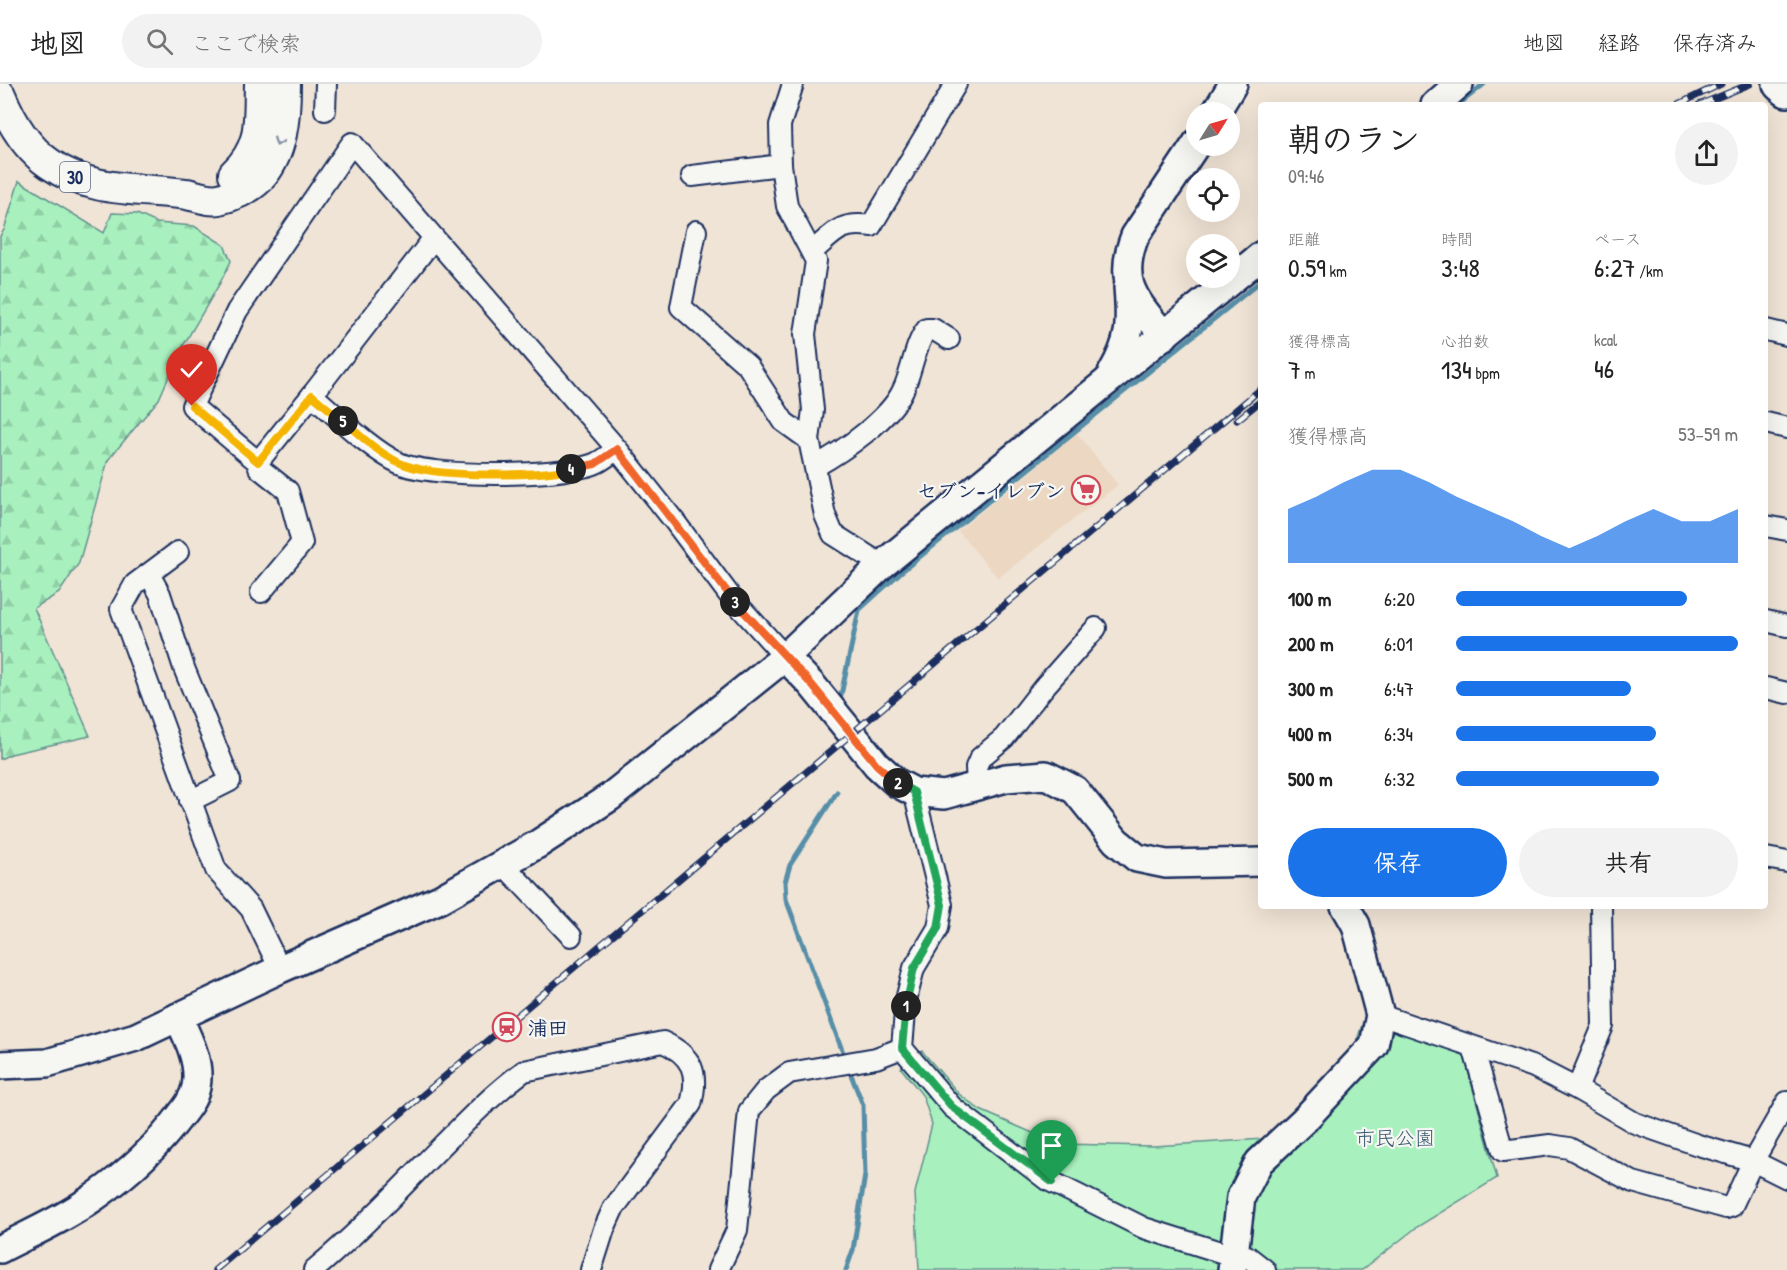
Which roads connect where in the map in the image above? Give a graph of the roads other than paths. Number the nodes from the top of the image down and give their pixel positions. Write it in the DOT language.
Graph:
graph roads {
  1 [pos="260,84"];
  2 [pos="285,84"];
  3 [pos="326,84"];
  4 [pos="793,84"];
  5 [pos="956,84"];
  6 [pos="1233,84"];
  7 [pos="1459,84"];
  8 [pos="1780,84"];
  9 [pos="1787,90"];
  10 [pos="0,95"];
  11 [pos="1222,102"];
  12 [pos="1438,102"];
  13 [pos="326,110"];
  14 [pos="1188,156"];
  15 [pos="781,165"];
  16 [pos="692,176"];
  17 [pos="188,194"];
  18 [pos="696,231"];
  19 [pos="433,239"];
  20 [pos="812,252"];
  21 [pos="1258,258"];
  22 [pos="1128,282"];
  23 [pos="1209,300"];
  24 [pos="1768,330"];
  25 [pos="1787,335"];
  26 [pos="1164,336"];
  27 [pos="949,339"];
  28 [pos="1108,380"];
  29 [pos="312,395"];
  30 [pos="1768,423"];
  31 [pos="1787,428"];
  32 [pos="809,440"];
  33 [pos="617,449"];
  34 [pos="258,462"];
  35 [pos="816,466"];
  36 [pos="1768,526"];
  37 [pos="1787,530"];
  38 [pos="177,552"];
  39 [pos="882,564"];
  40 [pos="149,574"];
  41 [pos="261,592"];
  42 [pos="1768,621"];
  43 [pos="1787,626"];
  44 [pos="1096,628"];
  45 [pos="785,657"];
  46 [pos="1768,688"];
  47 [pos="1787,693"];
  48 [pos="977,786"];
  49 [pos="914,792"];
  50 [pos="190,801"];
  51 [pos="1768,858"];
  52 [pos="1258,862"];
  53 [pos="1787,862"];
  54 [pos="503,864"];
  55 [pos="1347,909"];
  56 [pos="1601,909"];
  57 [pos="571,936"];
  58 [pos="279,969"];
  59 [pos="1380,1015"];
  60 [pos="178,1017"];
  61 [pos="1473,1047"];
  62 [pos="902,1048"];
  63 [pos="47,1063"];
  64 [pos="0,1065"];
  65 [pos="0,1073"];
  66 [pos="1577,1089"];
  67 [pos="1787,1102"];
  68 [pos="1753,1161"];
  69 [pos="1787,1178"];
  70 [pos="0,1250"];
  71 [pos="1232,1263"];
  72 [pos="314,1270"];
  73 [pos="591,1270"];
  74 [pos="718,1270"];
  75 [pos="1265,1270"];
  1 -- 17 [label="main road, 30"];
  2 -- 17 [label="main road, 30, one-way"];
  3 -- 13 [label="street"];
  4 -- 15 [label="street"];
  5 -- 20 [label="street"];
  6 -- 11 [label="street"];
  7 -- 12 [label="street"];
  8 -- 9 [label="highway"];
  10 -- 17 [label="main road, 30"];
  14 -- 22 [label="street"];
  15 -- 16 [label="street"];
  15 -- 20 [label="street"];
  18 -- 32 [label="street"];
  19 -- 29 [label="street"];
  19 -- 33 [label="street"];
  19 -- 34 [label="street"];
  20 -- 32 [label="street"];
  21 -- 23 [label="street"];
  22 -- 23 [label="street"];
  22 -- 26 [label="street"];
  22 -- 28 [label="street"];
  23 -- 26 [label="street"];
  24 -- 25 [label="street"];
  26 -- 28 [label="street"];
  27 -- 35 [label="street"];
  28 -- 39 [label="street"];
  29 -- 33 [label="street"];
  29 -- 34 [label="street"];
  30 -- 31 [label="street"];
  32 -- 35 [label="street"];
  33 -- 45 [label="street"];
  34 -- 41 [label="street"];
  35 -- 39 [label="street"];
  36 -- 37 [label="street"];
  38 -- 40 [label="street"];
  39 -- 45 [label="street"];
  40 -- 50 [label="street"];
  40 -- 50 [label="street"];
  42 -- 43 [label="street"];
  44 -- 48 [label="street"];
  45 -- 49 [label="street"];
  45 -- 54 [label="street"];
  46 -- 47 [label="street"];
  48 -- 49 [label="street"];
  48 -- 52 [label="street"];
  49 -- 62 [label="street"];
  50 -- 58 [label="street"];
  51 -- 53 [label="street"];
  54 -- 57 [label="street"];
  54 -- 58 [label="street"];
  55 -- 59 [label="street"];
  56 -- 66 [label="street"];
  58 -- 60 [label="street"];
  59 -- 61 [label="street"];
  59 -- 71 [label="street"];
  60 -- 63 [label="street"];
  60 -- 70 [label="street"];
  61 -- 66 [label="street"];
  61 -- 68 [label="street"];
  62 -- 71 [label="street"];
  62 -- 74 [label="street"];
  63 -- 64 [label="street"];
  63 -- 65 [label="street"];
  66 -- 68 [label="street"];
  67 -- 68 [label="street"];
  68 -- 69 [label="street"];
  71 -- 75 [label="street"];
  72 -- 73 [label="street"];
}
